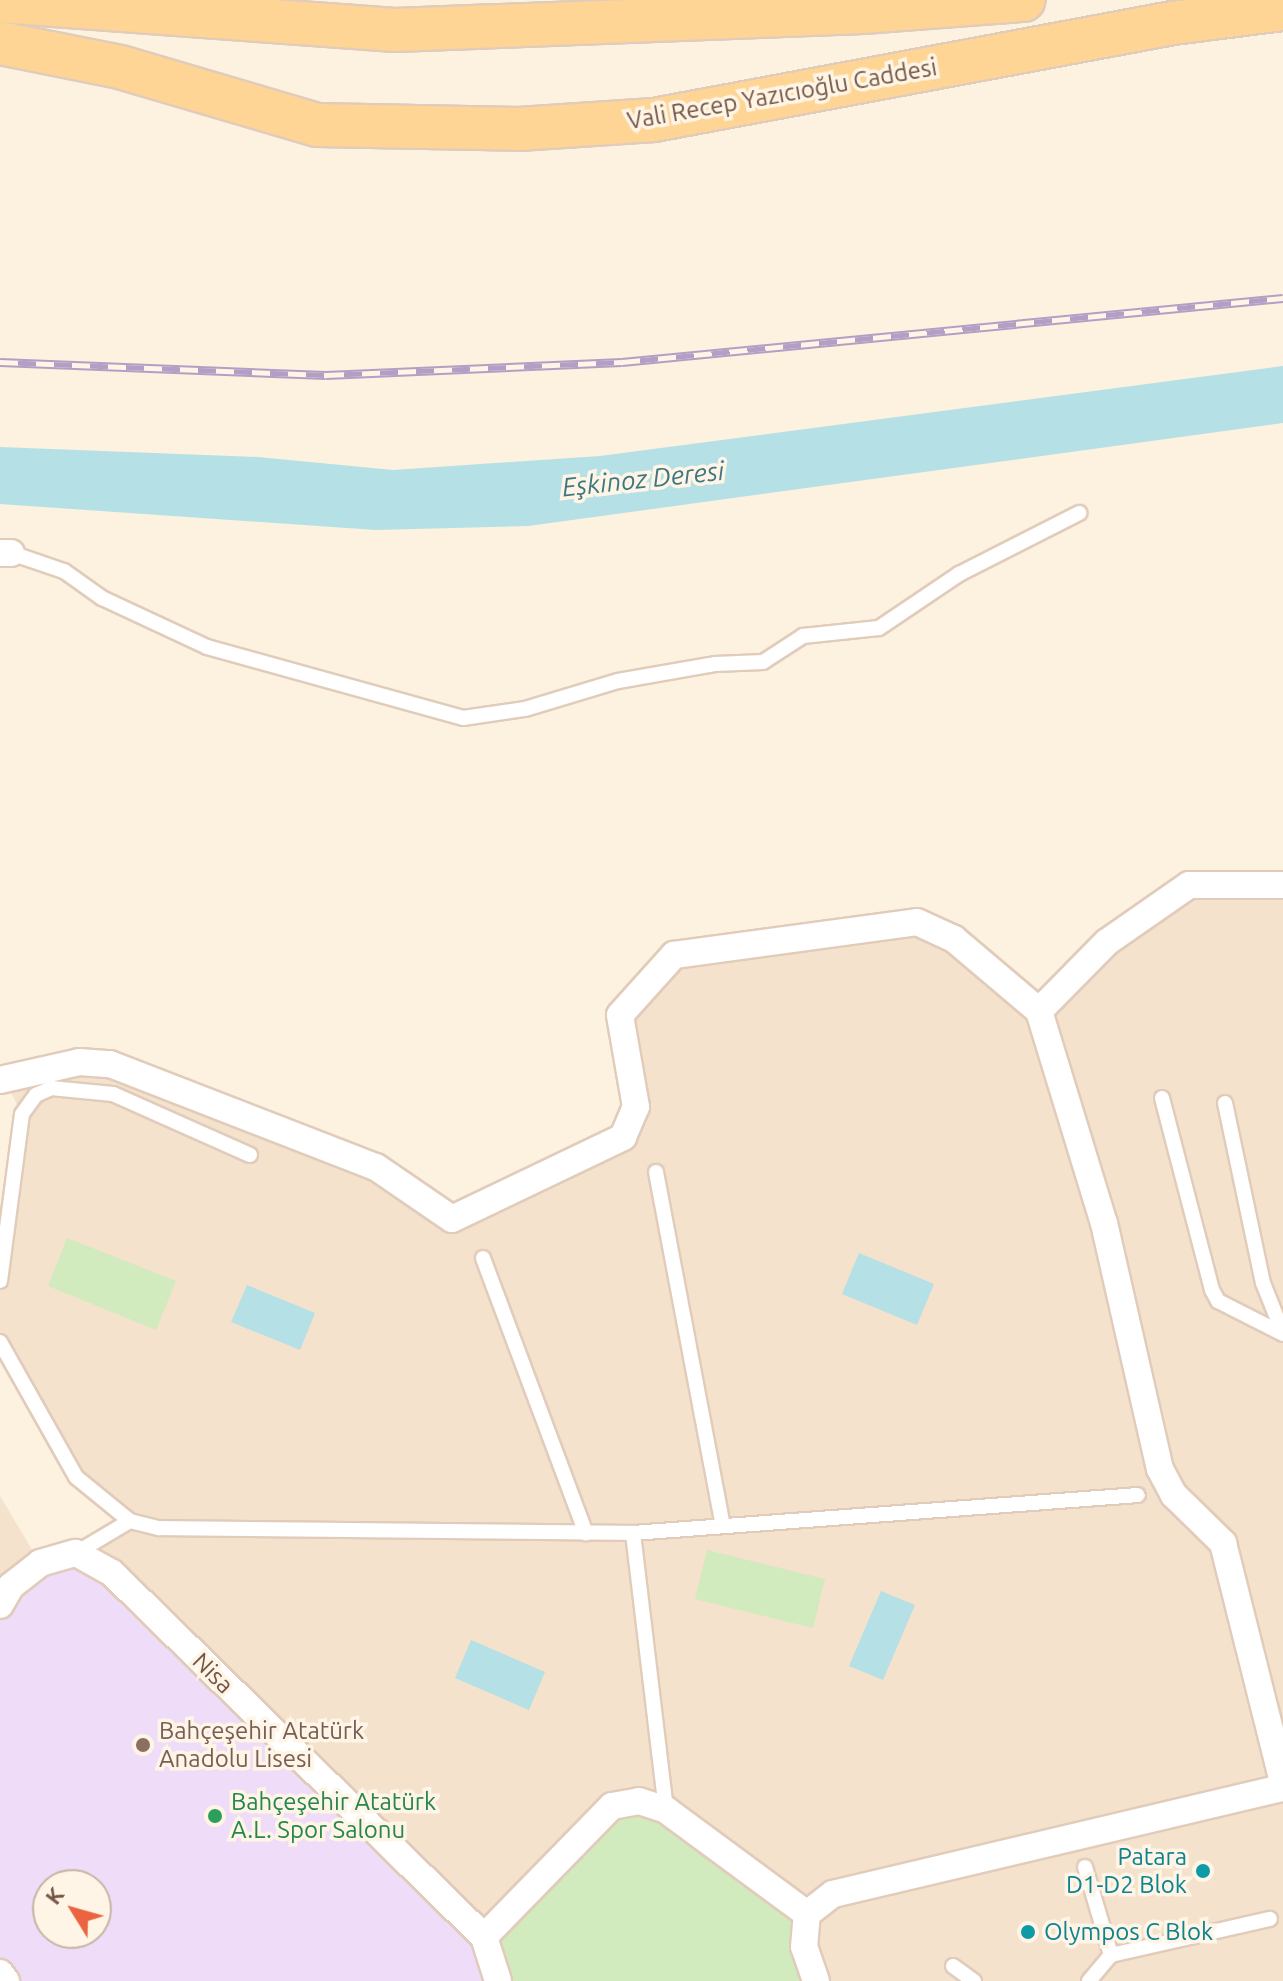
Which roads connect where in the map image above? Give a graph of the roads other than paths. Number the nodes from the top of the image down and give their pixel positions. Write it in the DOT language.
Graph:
graph roads {
  1 [pos="1024,0"];
  2 [pos="0,1"];
  3 [pos="1283,9"];
  4 [pos="0,43"];
  5 [pos="1079,513"];
  6 [pos="5,553"];
  7 [pos="1283,885"];
  8 [pos="1039,1011"];
  9 [pos="0,1080"];
  10 [pos="1162,1098"];
  11 [pos="1225,1103"];
  12 [pos="250,1155"];
  13 [pos="656,1172"];
  14 [pos="483,1258"];
  15 [pos="0,1281"];
  16 [pos="1283,1334"];
  17 [pos="0,1342"];
  18 [pos="1138,1495"];
  19 [pos="130,1521"];
  20 [pos="723,1526"];
  21 [pos="586,1533"];
  22 [pos="633,1533"];
  23 [pos="76,1553"];
  24 [pos="0,1605"];
  25 [pos="1283,1781"];
  26 [pos="1283,1788"];
  27 [pos="666,1810"];
  28 [pos="1085,1867"];
  29 [pos="807,1914"];
  30 [pos="1270,1919"];
  31 [pos="484,1937"];
  32 [pos="1111,1955"];
  33 [pos="953,1966"];
  34 [pos="0,1973"];
  35 [pos="6,1981"];
  36 [pos="498,1981"];
  37 [pos="816,1981"];
  38 [pos="974,1981"];
  39 [pos="1089,1981"];
  1 -- 2 [label="main road"];
  3 -- 4 [label="main road, Vali Recep Yazıcıoğlu Caddesi"];
  5 -- 6 [label="lane"];
  7 -- 8 [label="street"];
  8 -- 9 [label="street"];
  8 -- 25 [label="street"];
  10 -- 16 [label="lane"];
  11 -- 16 [label="lane"];
  12 -- 15 [label="lane"];
  13 -- 20 [label="lane"];
  14 -- 21 [label="lane"];
  17 -- 19 [label="lane"];
  18 -- 20 [label="lane"];
  19 -- 21 [label="lane"];
  19 -- 23 [label="lane"];
  20 -- 22 [label="lane"];
  21 -- 22 [label="lane"];
  22 -- 27 [label="lane"];
  23 -- 24 [label="street"];
  23 -- 31 [label="street, Nisa"];
  26 -- 29 [label="street"];
  27 -- 29 [label="street"];
  27 -- 31 [label="street"];
  28 -- 32 [label="lane"];
  29 -- 37 [label="street"];
  30 -- 32 [label="lane"];
  31 -- 36 [label="street, Nisa"];
  32 -- 39 [label="lane"];
  33 -- 38 [label="lane"];
  34 -- 35 [label="street"];
}
